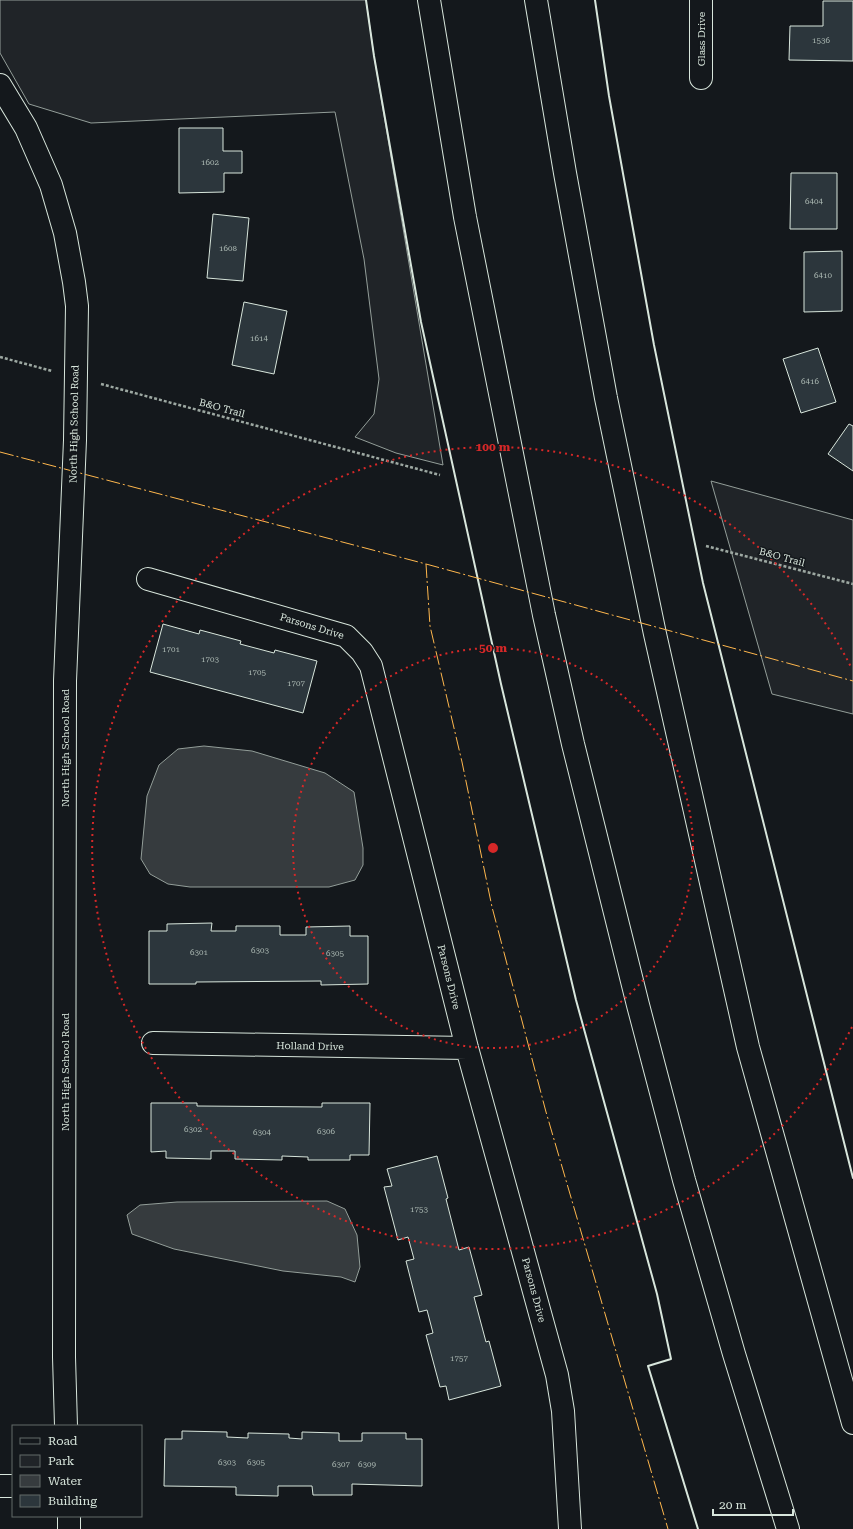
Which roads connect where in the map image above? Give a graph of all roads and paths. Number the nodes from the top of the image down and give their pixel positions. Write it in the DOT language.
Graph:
graph roads {
  1 [pos="429,0"];
  2 [pos="536,0"];
  3 [pos="701,0"];
  4 [pos="701,78"];
  5 [pos="0,85"];
  6 [pos="0,357"];
  7 [pos="76,378"];
  8 [pos="440,475"];
  9 [pos="706,546"];
  10 [pos="148,579"];
  11 [pos="853,584"];
  12 [pos="152,1043"];
  13 [pos="467,1048"];
  14 [pos="853,1423"];
  15 [pos="66,1425"];
  16 [pos="0,1486"];
  17 [pos="12,1486"];
  18 [pos="69,1517"];
  19 [pos="69,1529"];
  20 [pos="570,1529"];
  21 [pos="788,1529"];
  1 -- 21 [label="main road"];
  2 -- 14 [label="main road"];
  3 -- 4 [label="main road, Glass Drive"];
  5 -- 7 [label="main road, North High School Road"];
  6 -- 7 [label="path, B&O Trail"];
  7 -- 8 [label="path, B&O Trail"];
  7 -- 15 [label="main road, North High School Road"];
  9 -- 11 [label="path, B&O Trail"];
  10 -- 13 [label="main road, Parsons Drive"];
  12 -- 13 [label="main road, Holland Drive"];
  13 -- 20 [label="main road, Parsons Drive"];
  16 -- 17 [label="main road"];
  18 -- 19 [label="main road"];
}
